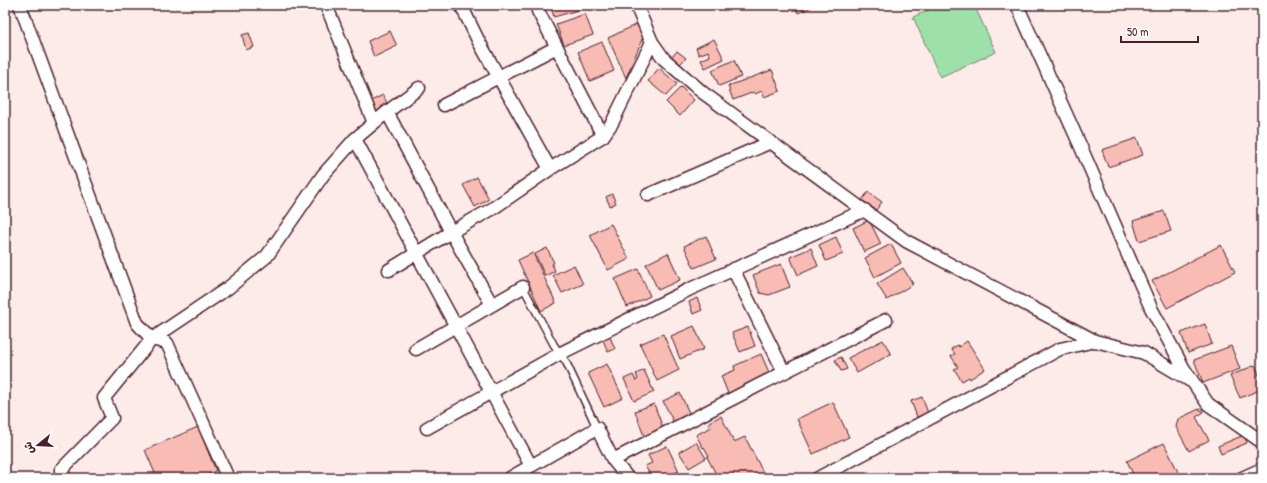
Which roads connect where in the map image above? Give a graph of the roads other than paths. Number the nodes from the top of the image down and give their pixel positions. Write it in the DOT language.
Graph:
graph roads {
  1 [pos="20,5"];
  2 [pos="326,5"];
  3 [pos="461,5"];
  4 [pos="636,5"];
  5 [pos="1017,5"];
  6 [pos="538,12"];
  7 [pos="652,42"];
  8 [pos="557,47"];
  9 [pos="498,77"];
  10 [pos="419,88"];
  11 [pos="444,105"];
  12 [pos="387,112"];
  13 [pos="374,123"];
  14 [pos="603,136"];
  15 [pos="355,139"];
  16 [pos="771,142"];
  17 [pos="550,169"];
  18 [pos="648,196"];
  19 [pos="865,210"];
  20 [pos="451,232"];
  21 [pos="417,253"];
  22 [pos="733,269"];
  23 [pos="389,270"];
  24 [pos="523,287"];
  25 [pos="492,305"];
  26 [pos="886,320"];
  27 [pos="456,327"];
  28 [pos="152,339"];
  29 [pos="1095,341"];
  30 [pos="416,349"];
  31 [pos="561,353"];
  32 [pos="784,372"];
  33 [pos="1194,383"];
  34 [pos="492,393"];
  35 [pos="427,428"];
  36 [pos="597,428"];
  37 [pos="1262,442"];
  38 [pos="613,460"];
  39 [pos="531,466"];
  40 [pos="1262,469"];
  41 [pos="65,478"];
  42 [pos="228,478"];
  43 [pos="510,478"];
  44 [pos="628,478"];
  45 [pos="818,478"];
  46 [pos="1242,478"];
  1 -- 28 [label="street"];
  2 -- 13 [label="street"];
  3 -- 9 [label="street"];
  4 -- 7 [label="street"];
  5 -- 33 [label="street"];
  6 -- 8 [label="street"];
  7 -- 14 [label="street"];
  7 -- 16 [label="street"];
  8 -- 9 [label="street"];
  8 -- 14 [label="street"];
  9 -- 11 [label="street"];
  9 -- 17 [label="street"];
  10 -- 12 [label="street"];
  12 -- 13 [label="street"];
  12 -- 20 [label="street"];
  13 -- 15 [label="street"];
  14 -- 17 [label="street"];
  15 -- 21 [label="street"];
  15 -- 28 [label="street"];
  16 -- 18 [label="street"];
  16 -- 19 [label="street"];
  17 -- 20 [label="street"];
  19 -- 22 [label="street"];
  19 -- 29 [label="street"];
  20 -- 21 [label="street"];
  20 -- 25 [label="street"];
  21 -- 23 [label="street"];
  21 -- 27 [label="street"];
  22 -- 31 [label="street"];
  22 -- 32 [label="street"];
  24 -- 25 [label="street"];
  24 -- 31 [label="lane"];
  25 -- 27 [label="street"];
  26 -- 32 [label="street"];
  27 -- 30 [label="street"];
  27 -- 34 [label="street"];
  28 -- 41 [label="street"];
  28 -- 42 [label="street"];
  29 -- 33 [label="street"];
  29 -- 45 [label="street"];
  31 -- 34 [label="street"];
  31 -- 36 [label="lane"];
  32 -- 38 [label="street"];
  33 -- 37 [label="street"];
  34 -- 35 [label="street"];
  34 -- 39 [label="street"];
  36 -- 38 [label="street"];
  36 -- 39 [label="street"];
  38 -- 44 [label="street"];
  39 -- 43 [label="street"];
  40 -- 46 [label="street"];
}
